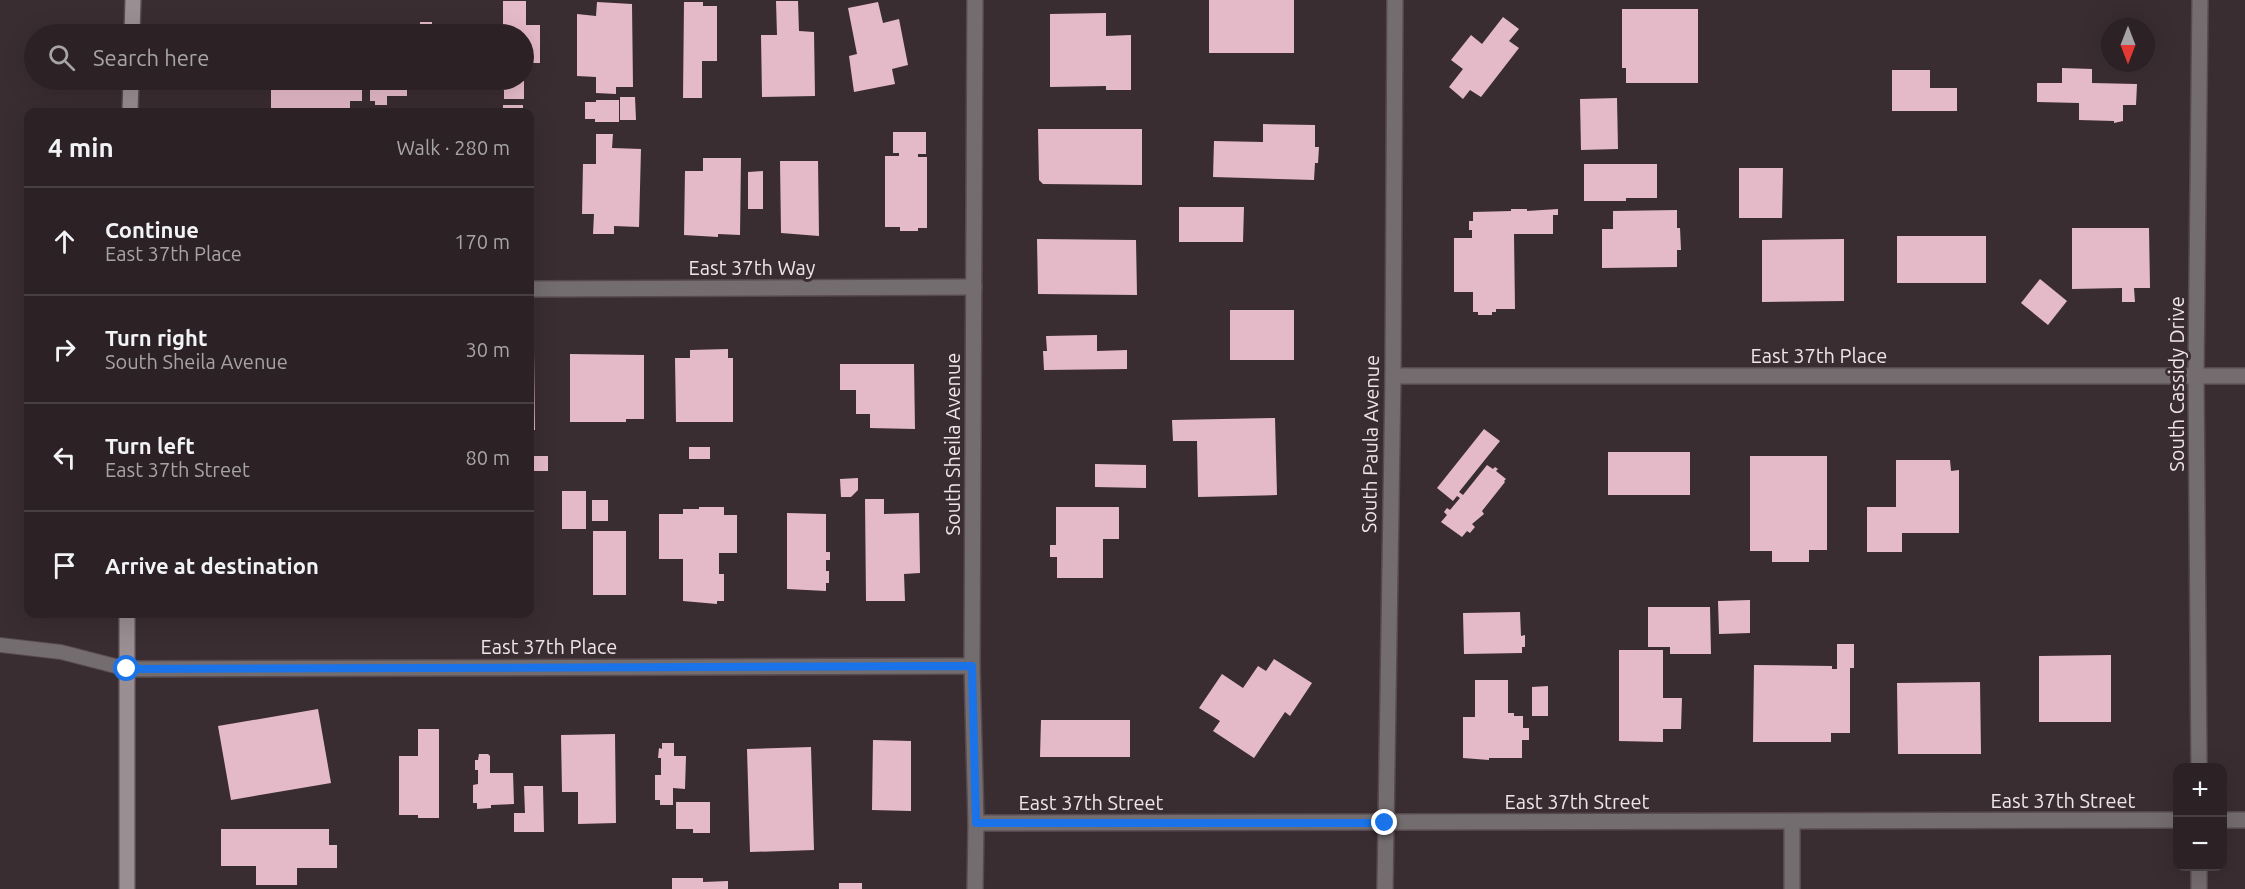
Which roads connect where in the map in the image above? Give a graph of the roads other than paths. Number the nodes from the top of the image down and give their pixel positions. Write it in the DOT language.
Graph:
graph roads {
  1 [pos="132,0"];
  2 [pos="975,0"];
  3 [pos="1395,0"];
  4 [pos="2200,0"];
  5 [pos="132,24"];
  6 [pos="130,90"];
  7 [pos="130,108"];
  8 [pos="974,287"];
  9 [pos="534,289"];
  10 [pos="1393,376"];
  11 [pos="2196,376"];
  12 [pos="2245,376"];
  13 [pos="127,618"];
  14 [pos="0,645"];
  15 [pos="972,666"];
  16 [pos="127,669"];
  17 [pos="2199,763"];
  18 [pos="2173,820"];
  19 [pos="2227,820"];
  20 [pos="2245,820"];
  21 [pos="1792,822"];
  22 [pos="976,823"];
  23 [pos="1385,823"];
  24 [pos="2199,871"];
  25 [pos="127,889"];
  26 [pos="975,889"];
  27 [pos="1385,889"];
  28 [pos="1792,889"];
  29 [pos="2199,889"];
  1 -- 5 [label="main road"];
  2 -- 8 [label="street, South Sheila Avenue"];
  3 -- 10 [label="street, South Paula Avenue"];
  4 -- 11 [label="street, South Cassidy Drive"];
  6 -- 7 [label="main road"];
  8 -- 9 [label="street, East 37th Way"];
  8 -- 15 [label="street, South Sheila Avenue"];
  10 -- 11 [label="street, East 37th Place"];
  10 -- 23 [label="street, South Paula Avenue"];
  11 -- 12 [label="street, East 37th Place"];
  11 -- 17 [label="street, South Cassidy Drive"];
  13 -- 16 [label="main road"];
  14 -- 16 [label="lane"];
  15 -- 16 [label="street, East 37th Place"];
  15 -- 22 [label="street, South Sheila Avenue"];
  16 -- 25 [label="main road"];
  18 -- 21 [label="street, East 37th Street"];
  19 -- 20 [label="street"];
  21 -- 23 [label="street, East 37th Street"];
  21 -- 28 [label="street"];
  22 -- 23 [label="street, East 37th Street"];
  22 -- 26 [label="street, South Sheila Avenue"];
  23 -- 27 [label="street, South Paula Avenue"];
  24 -- 29 [label="street"];
}
